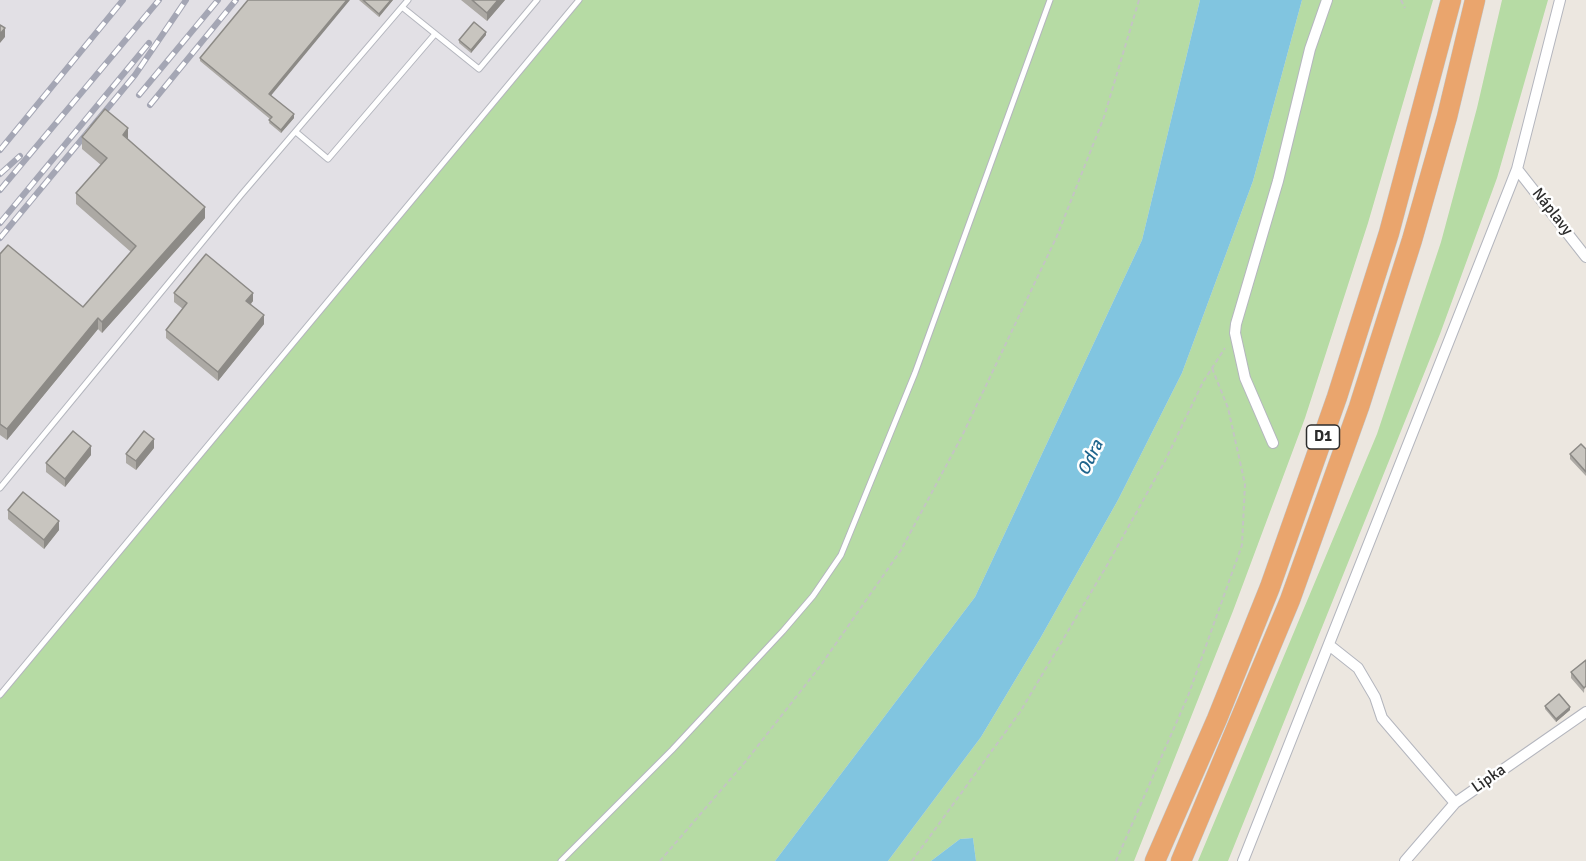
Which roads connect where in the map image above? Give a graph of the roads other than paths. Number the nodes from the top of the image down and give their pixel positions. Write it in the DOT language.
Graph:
graph roads {
  1 [pos="408,0"];
  2 [pos="537,0"];
  3 [pos="579,0"];
  4 [pos="1050,0"];
  5 [pos="1327,0"];
  6 [pos="1451,0"];
  7 [pos="1475,0"];
  8 [pos="1560,0"];
  9 [pos="402,7"];
  10 [pos="435,34"];
  11 [pos="296,132"];
  12 [pos="1517,169"];
  13 [pos="1586,257"];
  14 [pos="1273,443"];
  15 [pos="0,488"];
  16 [pos="1329,645"];
  17 [pos="0,695"];
  18 [pos="1586,712"];
  19 [pos="1455,803"];
  20 [pos="561,861"];
  21 [pos="1155,861"];
  22 [pos="1181,861"];
  23 [pos="1243,861"];
  24 [pos="1405,861"];
  1 -- 9 [label="lane"];
  2 -- 10 [label="lane"];
  3 -- 17 [label="lane"];
  4 -- 20 [label="lane"];
  5 -- 14 [label="street"];
  6 -- 21 [label="highway, D1"];
  7 -- 22 [label="highway, D1"];
  8 -- 12 [label="street"];
  9 -- 10 [label="lane"];
  9 -- 11 [label="lane"];
  10 -- 11 [label="lane"];
  11 -- 15 [label="lane"];
  12 -- 13 [label="street, Náplavy"];
  12 -- 16 [label="street"];
  16 -- 19 [label="street"];
  16 -- 23 [label="street"];
  18 -- 19 [label="street, Lipka"];
  19 -- 24 [label="street, Lipka"];
}
